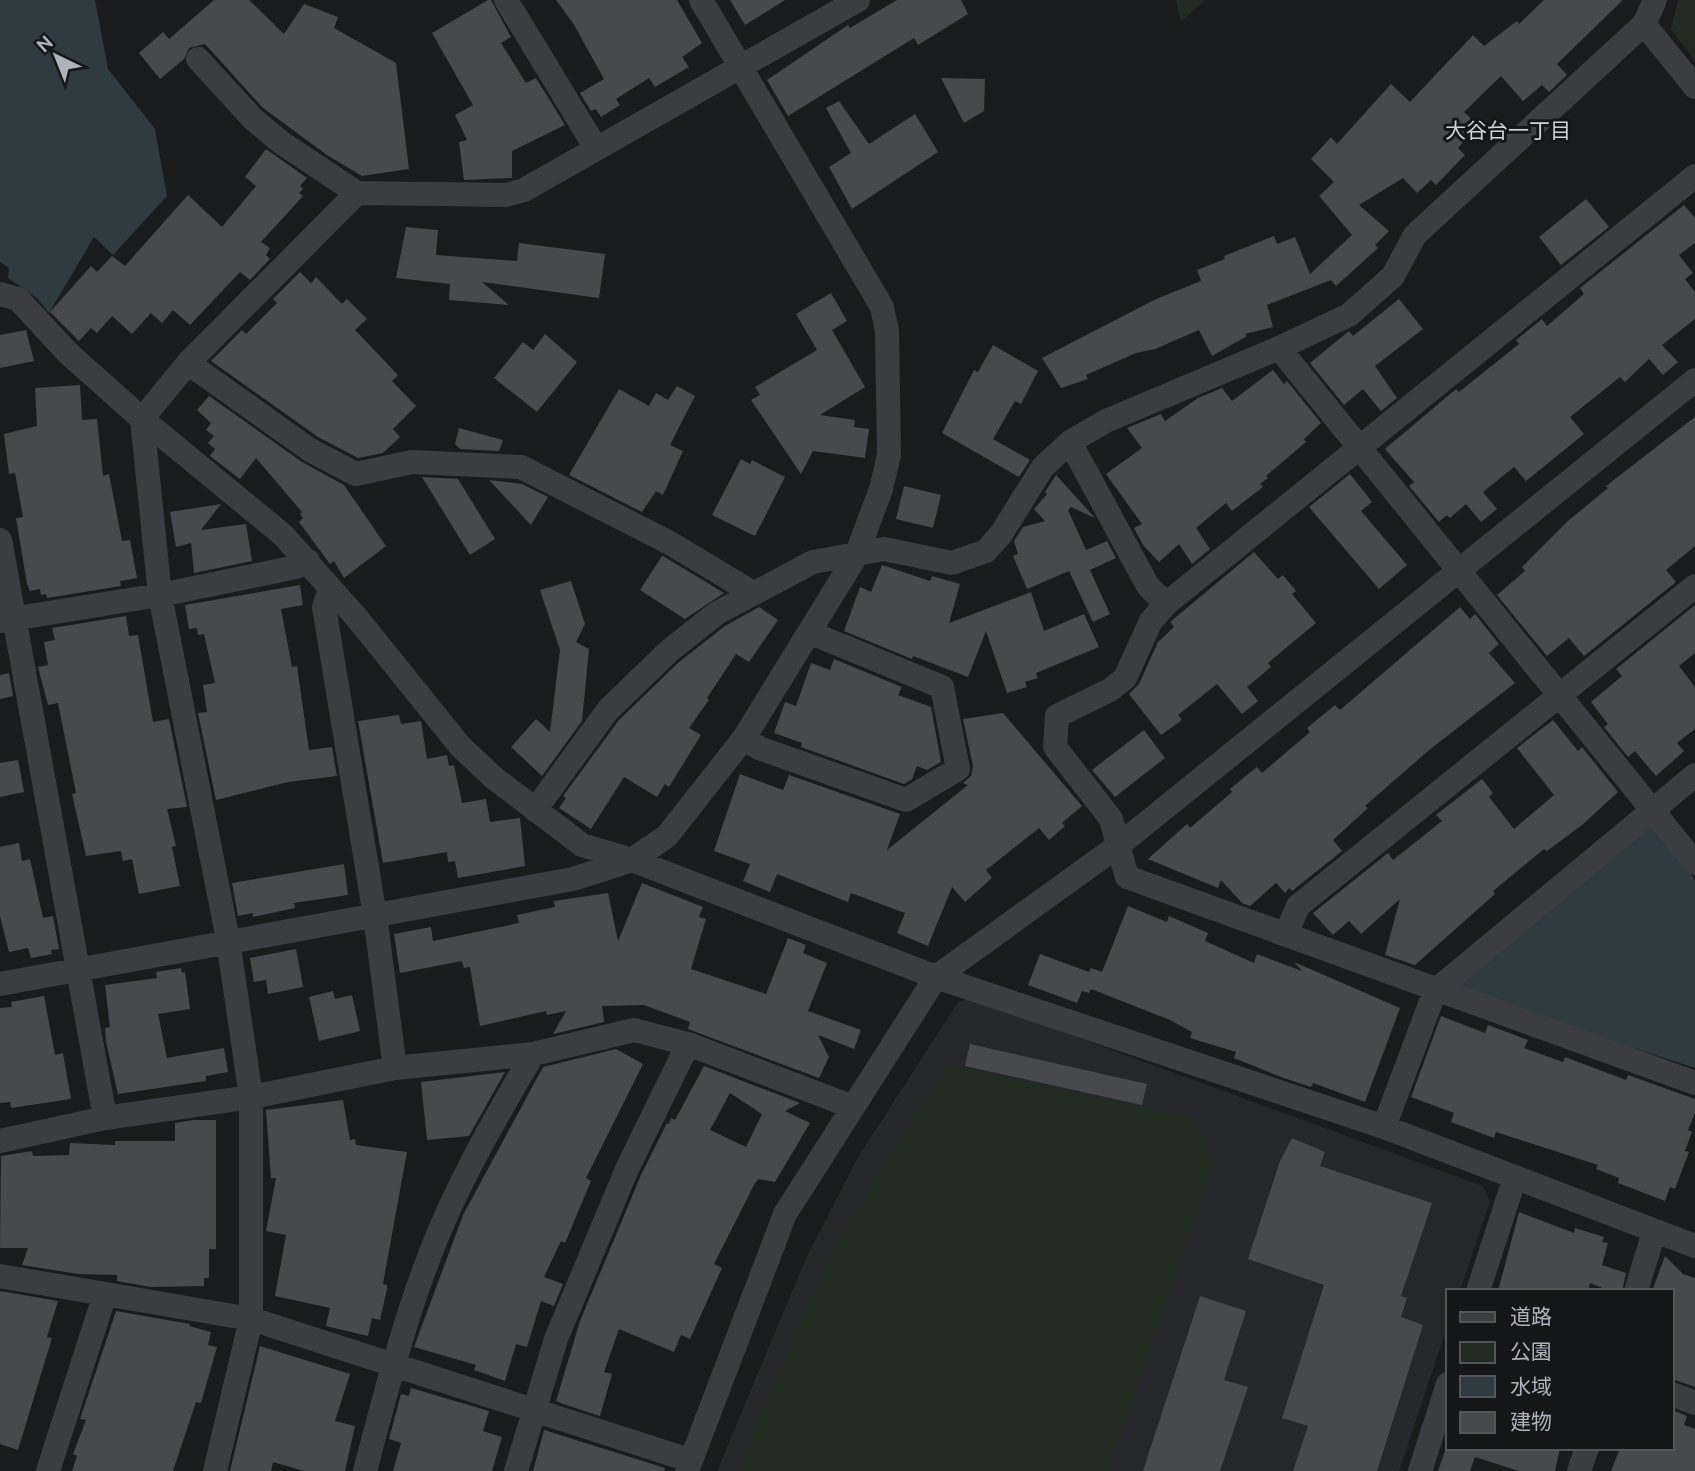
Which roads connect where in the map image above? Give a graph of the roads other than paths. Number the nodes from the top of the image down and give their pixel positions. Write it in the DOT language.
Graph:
graph roads {
  1 [pos="506,0"];
  2 [pos="701,0"];
  3 [pos="858,0"];
  4 [pos="1655,0"];
  5 [pos="1644,24"];
  6 [pos="198,59"];
  7 [pos="740,69"];
  8 [pos="1695,87"];
  9 [pos="596,148"];
  10 [pos="1695,176"];
  11 [pos="357,193"];
  12 [pos="0,294"];
  13 [pos="1279,348"];
  14 [pos="188,363"];
  15 [pos="1695,380"];
  16 [pos="142,419"];
  17 [pos="1070,442"];
  18 [pos="1357,448"];
  19 [pos="0,540"];
  20 [pos="856,556"];
  21 [pos="308,561"];
  22 [pos="1459,573"];
  23 [pos="1695,586"];
  24 [pos="330,587"];
  25 [pos="753,593"];
  26 [pos="160,595"];
  27 [pos="1166,604"];
  28 [pos="7,620"];
  29 [pos="811,633"];
  30 [pos="1560,695"];
  31 [pos="744,738"];
  32 [pos="1695,775"];
  33 [pos="535,810"];
  34 [pos="1652,811"];
  35 [pos="1118,845"];
  36 [pos="632,860"];
  37 [pos="1695,863"];
  38 [pos="375,916"];
  39 [pos="1286,934"];
  40 [pos="228,940"];
  41 [pos="80,970"];
  42 [pos="936,977"];
  43 [pos="0,984"];
  44 [pos="1435,991"];
  45 [pos="688,1044"];
  46 [pos="533,1054"];
  47 [pos="395,1069"];
  48 [pos="1695,1083"];
  49 [pos="251,1097"];
  50 [pos="853,1107"];
  51 [pos="105,1118"];
  52 [pos="1384,1128"];
  53 [pos="0,1141"];
  54 [pos="1514,1177"];
  55 [pos="1654,1231"];
  56 [pos="1695,1246"];
  57 [pos="0,1276"];
  58 [pos="1479,1289"];
  59 [pos="1637,1289"];
  60 [pos="105,1294"];
  61 [pos="251,1319"];
  62 [pos="393,1364"];
  63 [pos="1446,1390"];
  64 [pos="1674,1395"];
  65 [pos="1695,1403"];
  66 [pos="534,1411"];
  67 [pos="1586,1450"];
  68 [pos="688,1465"];
  69 [pos="48,1471"];
  70 [pos="215,1471"];
  71 [pos="365,1471"];
  72 [pos="516,1471"];
  73 [pos="1420,1471"];
  74 [pos="1579,1471"];
  1 -- 9 [label="street"];
  2 -- 7 [label="street"];
  3 -- 7 [label="street"];
  4 -- 5 [label="street"];
  5 -- 8 [label="street"];
  5 -- 13 [label="street"];
  6 -- 11 [label="street"];
  7 -- 9 [label="street"];
  7 -- 20 [label="street"];
  9 -- 11 [label="street"];
  10 -- 18 [label="street"];
  11 -- 14 [label="street"];
  12 -- 16 [label="street"];
  13 -- 17 [label="street"];
  13 -- 18 [label="street"];
  14 -- 16 [label="street"];
  14 -- 25 [label="street"];
  15 -- 22 [label="street"];
  16 -- 21 [label="street"];
  16 -- 26 [label="street"];
  17 -- 20 [label="street"];
  17 -- 27 [label="street"];
  18 -- 22 [label="street"];
  18 -- 27 [label="street"];
  19 -- 28 [label="street"];
  20 -- 25 [label="street"];
  20 -- 29 [label="street"];
  21 -- 24 [label="street"];
  21 -- 26 [label="street"];
  22 -- 30 [label="street"];
  22 -- 35 [label="street"];
  23 -- 30 [label="street"];
  24 -- 33 [label="street"];
  24 -- 38 [label="street"];
  25 -- 33 [label="street"];
  26 -- 28 [label="street"];
  26 -- 40 [label="street"];
  27 -- 35 [label="street"];
  28 -- 41 [label="street"];
  29 -- 31 [label="street"];
  29 -- 31 [label="street"];
  30 -- 34 [label="street"];
  30 -- 39 [label="street"];
  31 -- 36 [label="street"];
  32 -- 34 [label="street"];
  33 -- 36 [label="street"];
  34 -- 37 [label="street"];
  34 -- 44 [label="street"];
  35 -- 39 [label="street"];
  35 -- 42 [label="street"];
  36 -- 38 [label="street"];
  36 -- 42 [label="street"];
  38 -- 40 [label="street"];
  38 -- 47 [label="street"];
  39 -- 44 [label="street"];
  40 -- 41 [label="street"];
  40 -- 49 [label="street"];
  41 -- 43 [label="street"];
  41 -- 51 [label="street"];
  42 -- 50 [label="street"];
  42 -- 52 [label="street"];
  44 -- 48 [label="street"];
  44 -- 52 [label="street"];
  45 -- 46 [label="street"];
  45 -- 50 [label="street"];
  45 -- 66 [label="street"];
  46 -- 47 [label="street"];
  46 -- 62 [label="street"];
  47 -- 49 [label="street"];
  49 -- 51 [label="street"];
  49 -- 61 [label="street"];
  50 -- 68 [label="street"];
  51 -- 53 [label="street"];
  52 -- 54 [label="street"];
  54 -- 55 [label="street"];
  54 -- 58 [label="street"];
  55 -- 56 [label="street"];
  55 -- 59 [label="street"];
  57 -- 60 [label="street"];
  60 -- 61 [label="street"];
  60 -- 69 [label="street"];
  61 -- 62 [label="street"];
  61 -- 70 [label="street"];
  62 -- 66 [label="street"];
  62 -- 71 [label="street"];
  63 -- 73 [label="street"];
  64 -- 65 [label="street"];
  66 -- 68 [label="street"];
  66 -- 72 [label="street"];
  67 -- 74 [label="street"];
}
